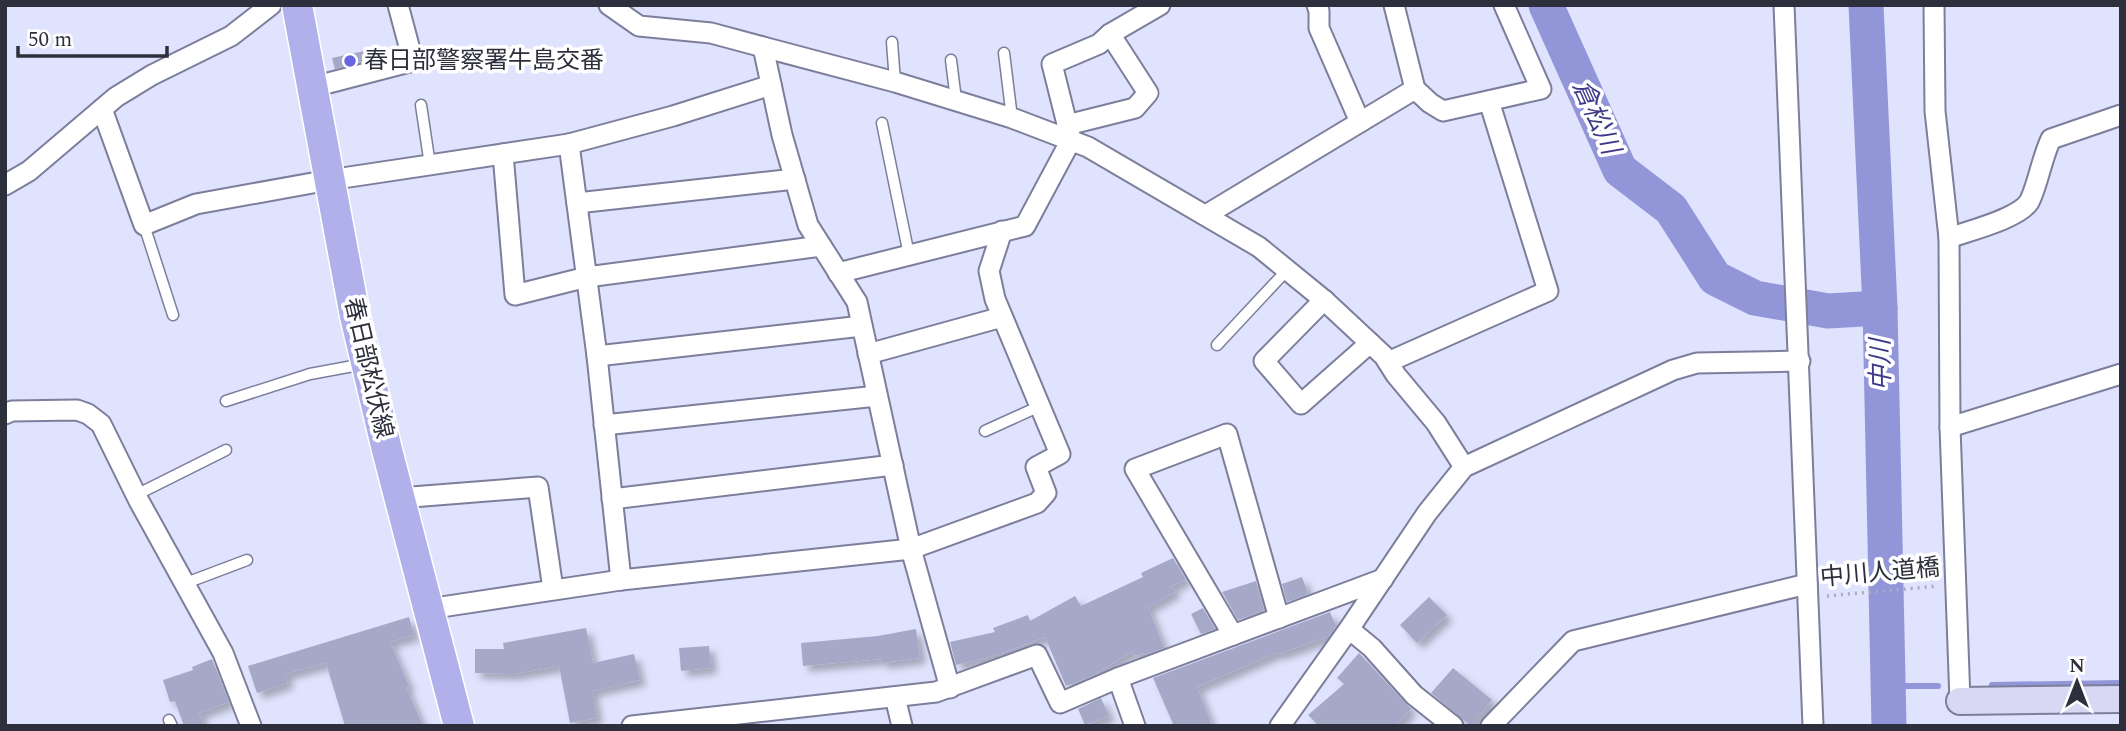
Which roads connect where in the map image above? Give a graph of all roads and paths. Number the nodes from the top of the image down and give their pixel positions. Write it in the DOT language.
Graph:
graph roads {
  1 [pos="271,5"];
  2 [pos="297,5"];
  3 [pos="398,5"];
  4 [pos="609,5"];
  5 [pos="1160,5"];
  6 [pos="1317,5"];
  7 [pos="1394,5"];
  8 [pos="1504,5"];
  9 [pos="1784,5"];
  10 [pos="1934,5"];
  11 [pos="1110,34"];
  12 [pos="892,42"];
  13 [pos="763,47"];
  14 [pos="1004,53"];
  15 [pos="951,60"];
  16 [pos="895,82"];
  17 [pos="771,85"];
  18 [pos="313,86"];
  19 [pos="1415,89"];
  20 [pos="956,100"];
  21 [pos="1489,101"];
  22 [pos="421,105"];
  23 [pos="102,109"];
  24 [pos="2121,115"];
  25 [pos="1012,118"];
  26 [pos="882,122"];
  27 [pos="1360,122"];
  28 [pos="1069,133"];
  29 [pos="569,144"];
  30 [pos="503,153"];
  31 [pos="430,165"];
  32 [pos="794,179"];
  33 [pos="329,180"];
  34 [pos="5,185"];
  35 [pos="577,203"];
  36 [pos="1206,215"];
  37 [pos="144,225"];
  38 [pos="1002,232"];
  39 [pos="1949,238"];
  40 [pos="821,246"];
  41 [pos="909,255"];
  42 [pos="1287,270"];
  43 [pos="838,273"];
  44 [pos="587,277"];
  45 [pos="1324,300"];
  46 [pos="173,315"];
  47 [pos="1002,317"];
  48 [pos="862,326"];
  49 [pos="1370,343"];
  50 [pos="1217,345"];
  51 [pos="868,354"];
  52 [pos="597,356"];
  53 [pos="1800,361"];
  54 [pos="1388,362"];
  55 [pos="367,364"];
  56 [pos="2121,374"];
  57 [pos="877,396"];
  58 [pos="226,401"];
  59 [pos="1040,406"];
  60 [pos="8,408"];
  61 [pos="604,425"];
  62 [pos="1950,427"];
  63 [pos="985,431"];
  64 [pos="226,450"];
  65 [pos="893,465"];
  66 [pos="1464,467"];
  67 [pos="136,495"];
  68 [pos="399,498"];
  69 [pos="612,499"];
  70 [pos="911,550"];
  71 [pos="247,560"];
  72 [pos="1382,579"];
  73 [pos="621,580"];
  74 [pos="186,583"];
  75 [pos="1956,584"];
  76 [pos="553,589"];
  77 [pos="1807,591"];
  78 [pos="428,609"];
  79 [pos="1279,618"];
  80 [pos="1349,629"];
  81 [pos="1233,635"];
  82 [pos="1118,678"];
  83 [pos="950,688"];
  84 [pos="895,697"];
  85 [pos="2121,699"];
  86 [pos="1960,701"];
  87 [pos="246,724"];
  88 [pos="459,726"];
  89 [pos="632,726"];
  90 [pos="902,726"];
  91 [pos="1135,726"];
  92 [pos="1280,726"];
  93 [pos="1453,726"];
  94 [pos="1491,726"];
  95 [pos="1813,726"];
  1 -- 23 [label="street"];
  2 -- 18 [label="main road, 春日部松伏線"];
  3 -- 18 [label="street"];
  4 -- 13 [label="street"];
  5 -- 11 [label="street"];
  6 -- 27 [label="street"];
  7 -- 19 [label="street"];
  8 -- 21 [label="street"];
  9 -- 53 [label="street"];
  10 -- 39 [label="street"];
  11 -- 28 [label="street"];
  11 -- 28 [label="street"];
  12 -- 16 [label="lane"];
  13 -- 16 [label="street"];
  13 -- 17 [label="street"];
  14 -- 25 [label="lane"];
  15 -- 20 [label="lane"];
  16 -- 20 [label="street"];
  17 -- 29 [label="street"];
  17 -- 32 [label="street"];
  18 -- 33 [label="main road, 春日部松伏線"];
  19 -- 21 [label="street"];
  19 -- 27 [label="street"];
  20 -- 25 [label="street"];
  21 -- 54 [label="street"];
  22 -- 31 [label="lane"];
  23 -- 34 [label="street"];
  23 -- 37 [label="street"];
  24 -- 39 [label="street"];
  25 -- 28 [label="street"];
  26 -- 41 [label="lane"];
  27 -- 36 [label="street"];
  28 -- 36 [label="street"];
  28 -- 38 [label="street"];
  29 -- 30 [label="street"];
  29 -- 35 [label="street"];
  30 -- 31 [label="street"];
  30 -- 44 [label="street"];
  31 -- 33 [label="street"];
  32 -- 35 [label="street"];
  32 -- 40 [label="street"];
  33 -- 37 [label="street"];
  33 -- 55 [label="main road, 春日部松伏線"];
  35 -- 44 [label="street"];
  36 -- 42 [label="street"];
  37 -- 46 [label="lane"];
  38 -- 41 [label="street"];
  38 -- 47 [label="street"];
  39 -- 62 [label="street"];
  40 -- 43 [label="street"];
  40 -- 44 [label="street"];
  41 -- 43 [label="street"];
  42 -- 45 [label="street"];
  42 -- 50 [label="lane"];
  43 -- 48 [label="street"];
  44 -- 52 [label="street"];
  45 -- 49 [label="street"];
  45 -- 49 [label="street"];
  47 -- 51 [label="street"];
  47 -- 59 [label="street"];
  48 -- 51 [label="street"];
  48 -- 52 [label="street"];
  49 -- 54 [label="street"];
  51 -- 57 [label="street"];
  52 -- 61 [label="street"];
  53 -- 66 [label="street"];
  53 -- 77 [label="street"];
  54 -- 66 [label="street"];
  55 -- 58 [label="lane"];
  55 -- 68 [label="main road, 春日部松伏線"];
  56 -- 62 [label="street"];
  57 -- 61 [label="street"];
  57 -- 65 [label="street"];
  59 -- 63 [label="lane"];
  59 -- 70 [label="street"];
  60 -- 67 [label="street"];
  61 -- 69 [label="street"];
  62 -- 75 [label="street"];
  64 -- 67 [label="lane"];
  65 -- 69 [label="street"];
  65 -- 70 [label="street"];
  66 -- 72 [label="street"];
  67 -- 74 [label="street"];
  68 -- 76 [label="street"];
  68 -- 78 [label="main road, 春日部松伏線"];
  69 -- 73 [label="street"];
  70 -- 73 [label="street"];
  70 -- 83 [label="street"];
  71 -- 74 [label="lane"];
  72 -- 79 [label="street"];
  72 -- 80 [label="street"];
  73 -- 76 [label="street"];
  74 -- 87 [label="street"];
  75 -- 77 [label="path, 中川人道橋"];
  75 -- 86 [label="street"];
  76 -- 78 [label="street"];
  77 -- 94 [label="street"];
  77 -- 95 [label="street"];
  78 -- 88 [label="main road, 春日部松伏線"];
  79 -- 81 [label="street"];
  79 -- 81 [label="street"];
  80 -- 92 [label="street"];
  80 -- 93 [label="street"];
  81 -- 82 [label="street"];
  82 -- 83 [label="street"];
  82 -- 91 [label="street"];
  83 -- 84 [label="street"];
  84 -- 89 [label="street"];
  84 -- 90 [label="street"];
  85 -- 86 [label="street"];
}
